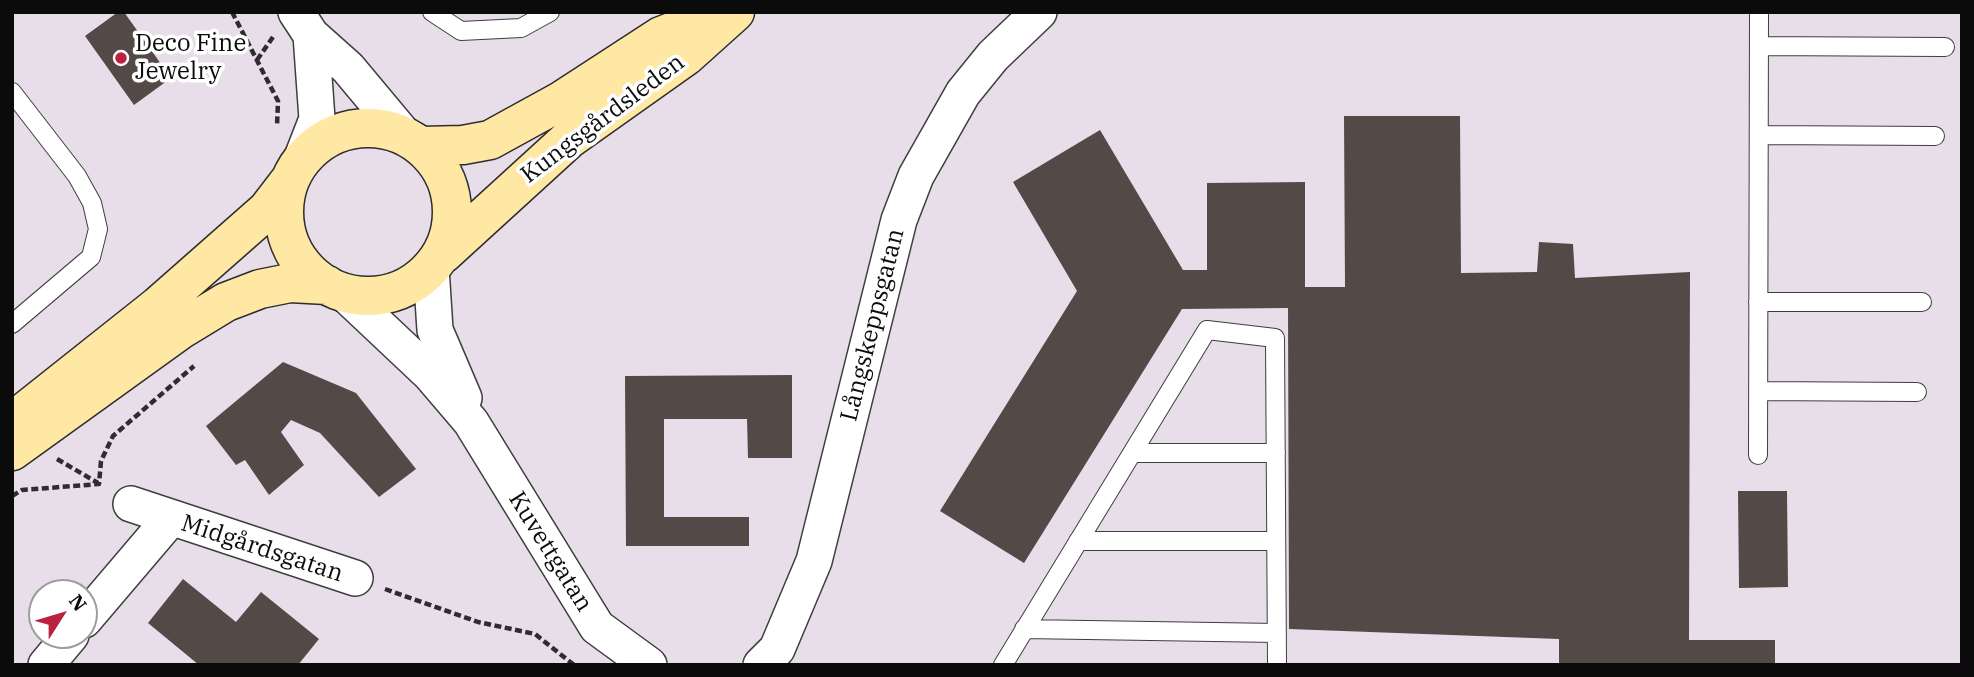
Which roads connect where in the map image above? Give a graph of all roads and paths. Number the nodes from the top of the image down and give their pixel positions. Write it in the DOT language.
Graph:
graph roads {
  1 [pos="232,12"];
  2 [pos="432,12"];
  3 [pos="550,12"];
  4 [pos="722,12"];
  5 [pos="735,12"];
  6 [pos="1039,12"];
  7 [pos="1759,12"];
  8 [pos="294,27"];
  9 [pos="1759,46"];
  10 [pos="1945,47"];
  11 [pos="257,60"];
  12 [pos="12,92"];
  13 [pos="277,128"];
  14 [pos="1759,135"];
  15 [pos="1935,136"];
  16 [pos="413,140"];
  17 [pos="296,170"];
  18 [pos="436,262"];
  19 [pos="335,289"];
  20 [pos="1758,302"];
  21 [pos="1922,302"];
  22 [pos="12,324"];
  23 [pos="1758,391"];
  24 [pos="1917,392"];
  25 [pos="12,422"];
  26 [pos="471,422"];
  27 [pos="12,451"];
  28 [pos="1132,453"];
  29 [pos="1276,453"];
  30 [pos="1758,455"];
  31 [pos="131,504"];
  32 [pos="170,519"];
  33 [pos="1078,541"];
  34 [pos="1276,541"];
  35 [pos="355,578"];
  36 [pos="98,604"];
  37 [pos="1024,629"];
  38 [pos="1277,633"];
  39 [pos="59,649"];
  40 [pos="46,665"];
  41 [pos="574,665"];
  42 [pos="649,665"];
  43 [pos="761,665"];
  44 [pos="1003,665"];
  45 [pos="1277,665"];
  1 -- 11 [label="path"];
  2 -- 3 [label="lane"];
  4 -- 16 [label="main road, Kungsgårdsleden"];
  5 -- 18 [label="main road, Kungsgårdsleden"];
  6 -- 43 [label="street, Långskeppsgatan"];
  7 -- 9 [label="lane"];
  8 -- 11 [label="path"];
  8 -- 16 [label="street"];
  8 -- 17 [label="street"];
  9 -- 10 [label="lane"];
  9 -- 14 [label="lane"];
  11 -- 13 [label="path"];
  12 -- 22 [label="lane"];
  14 -- 15 [label="lane"];
  14 -- 20 [label="lane"];
  16 -- 17 [label="main road, Kungsgårdsleden"];
  16 -- 18 [label="main road"];
  17 -- 19 [label="main road"];
  17 -- 25 [label="main road, Kungsgårdsleden"];
  18 -- 19 [label="main road, Kungsgårdsleden"];
  18 -- 26 [label="street, Kuvettgatan"];
  19 -- 26 [label="street, Kuvettgatan"];
  19 -- 27 [label="main road, Kungsgårdsleden"];
  20 -- 21 [label="lane"];
  20 -- 23 [label="lane"];
  23 -- 24 [label="lane"];
  23 -- 30 [label="lane"];
  26 -- 42 [label="street, Kuvettgatan"];
  28 -- 29 [label="lane"];
  28 -- 29 [label="lane"];
  28 -- 33 [label="lane"];
  29 -- 34 [label="lane"];
  31 -- 32 [label="street, Midgårdsgatan"];
  32 -- 35 [label="street, Midgårdsgatan"];
  32 -- 36 [label="street, Midgårdsgatan"];
  33 -- 34 [label="lane"];
  33 -- 37 [label="lane"];
  34 -- 38 [label="lane"];
  35 -- 41 [label="path"];
  37 -- 38 [label="lane"];
  37 -- 44 [label="lane"];
  38 -- 45 [label="lane"];
  39 -- 40 [label="street"];
}
